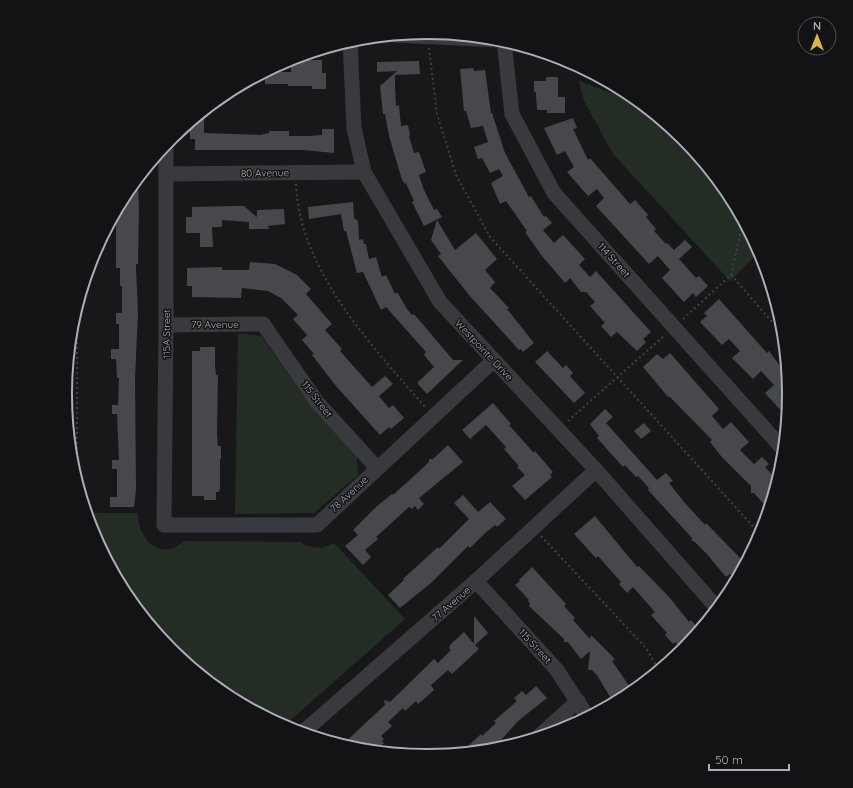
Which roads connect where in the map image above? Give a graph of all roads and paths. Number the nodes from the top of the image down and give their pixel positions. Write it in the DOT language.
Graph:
graph roads {
  1 [pos="429,39"];
  2 [pos="350,48"];
  3 [pos="505,48"];
  4 [pos="166,153"];
  5 [pos="364,172"];
  6 [pos="296,173"];
  7 [pos="166,174"];
  8 [pos="731,275"];
  9 [pos="166,324"];
  10 [pos="263,324"];
  11 [pos="775,325"];
  12 [pos="77,333"];
  13 [pos="493,361"];
  14 [pos="434,415"];
  15 [pos="778,443"];
  16 [pos="77,455"];
  17 [pos="377,468"];
  18 [pos="596,470"];
  19 [pos="164,525"];
  20 [pos="533,528"];
  21 [pos="755,528"];
  22 [pos="476,581"];
  23 [pos="713,603"];
  24 [pos="656,665"];
  25 [pos="578,701"];
  26 [pos="585,711"];
  27 [pos="549,727"];
  28 [pos="307,728"];
  1 -- 21 [label="path"];
  2 -- 5 [label="street, Westpointe Drive"];
  3 -- 15 [label="street, 114 Street"];
  4 -- 7 [label="street, 115A Street"];
  5 -- 6 [label="street, 80 Avenue"];
  5 -- 13 [label="street, Westpointe Drive"];
  6 -- 7 [label="street, 80 Avenue"];
  6 -- 14 [label="path"];
  7 -- 9 [label="street, 115A Street"];
  8 -- 11 [label="path"];
  9 -- 10 [label="street, 79 Avenue"];
  9 -- 19 [label="street, 115A Street"];
  10 -- 17 [label="street, 115 Street"];
  12 -- 16 [label="path"];
  13 -- 14 [label="street, 78 Avenue"];
  13 -- 18 [label="street, Westpointe Drive"];
  14 -- 17 [label="street, 78 Avenue"];
  17 -- 19 [label="street, 78 Avenue"];
  18 -- 20 [label="street, 77 Avenue"];
  18 -- 23 [label="street, Westpointe Drive"];
  20 -- 22 [label="street, 77 Avenue"];
  20 -- 24 [label="path"];
  22 -- 25 [label="street, 115 Street"];
  22 -- 28 [label="street, 77 Avenue"];
  25 -- 26 [label="street, 115 Street"];
  25 -- 27 [label="street"];
}
